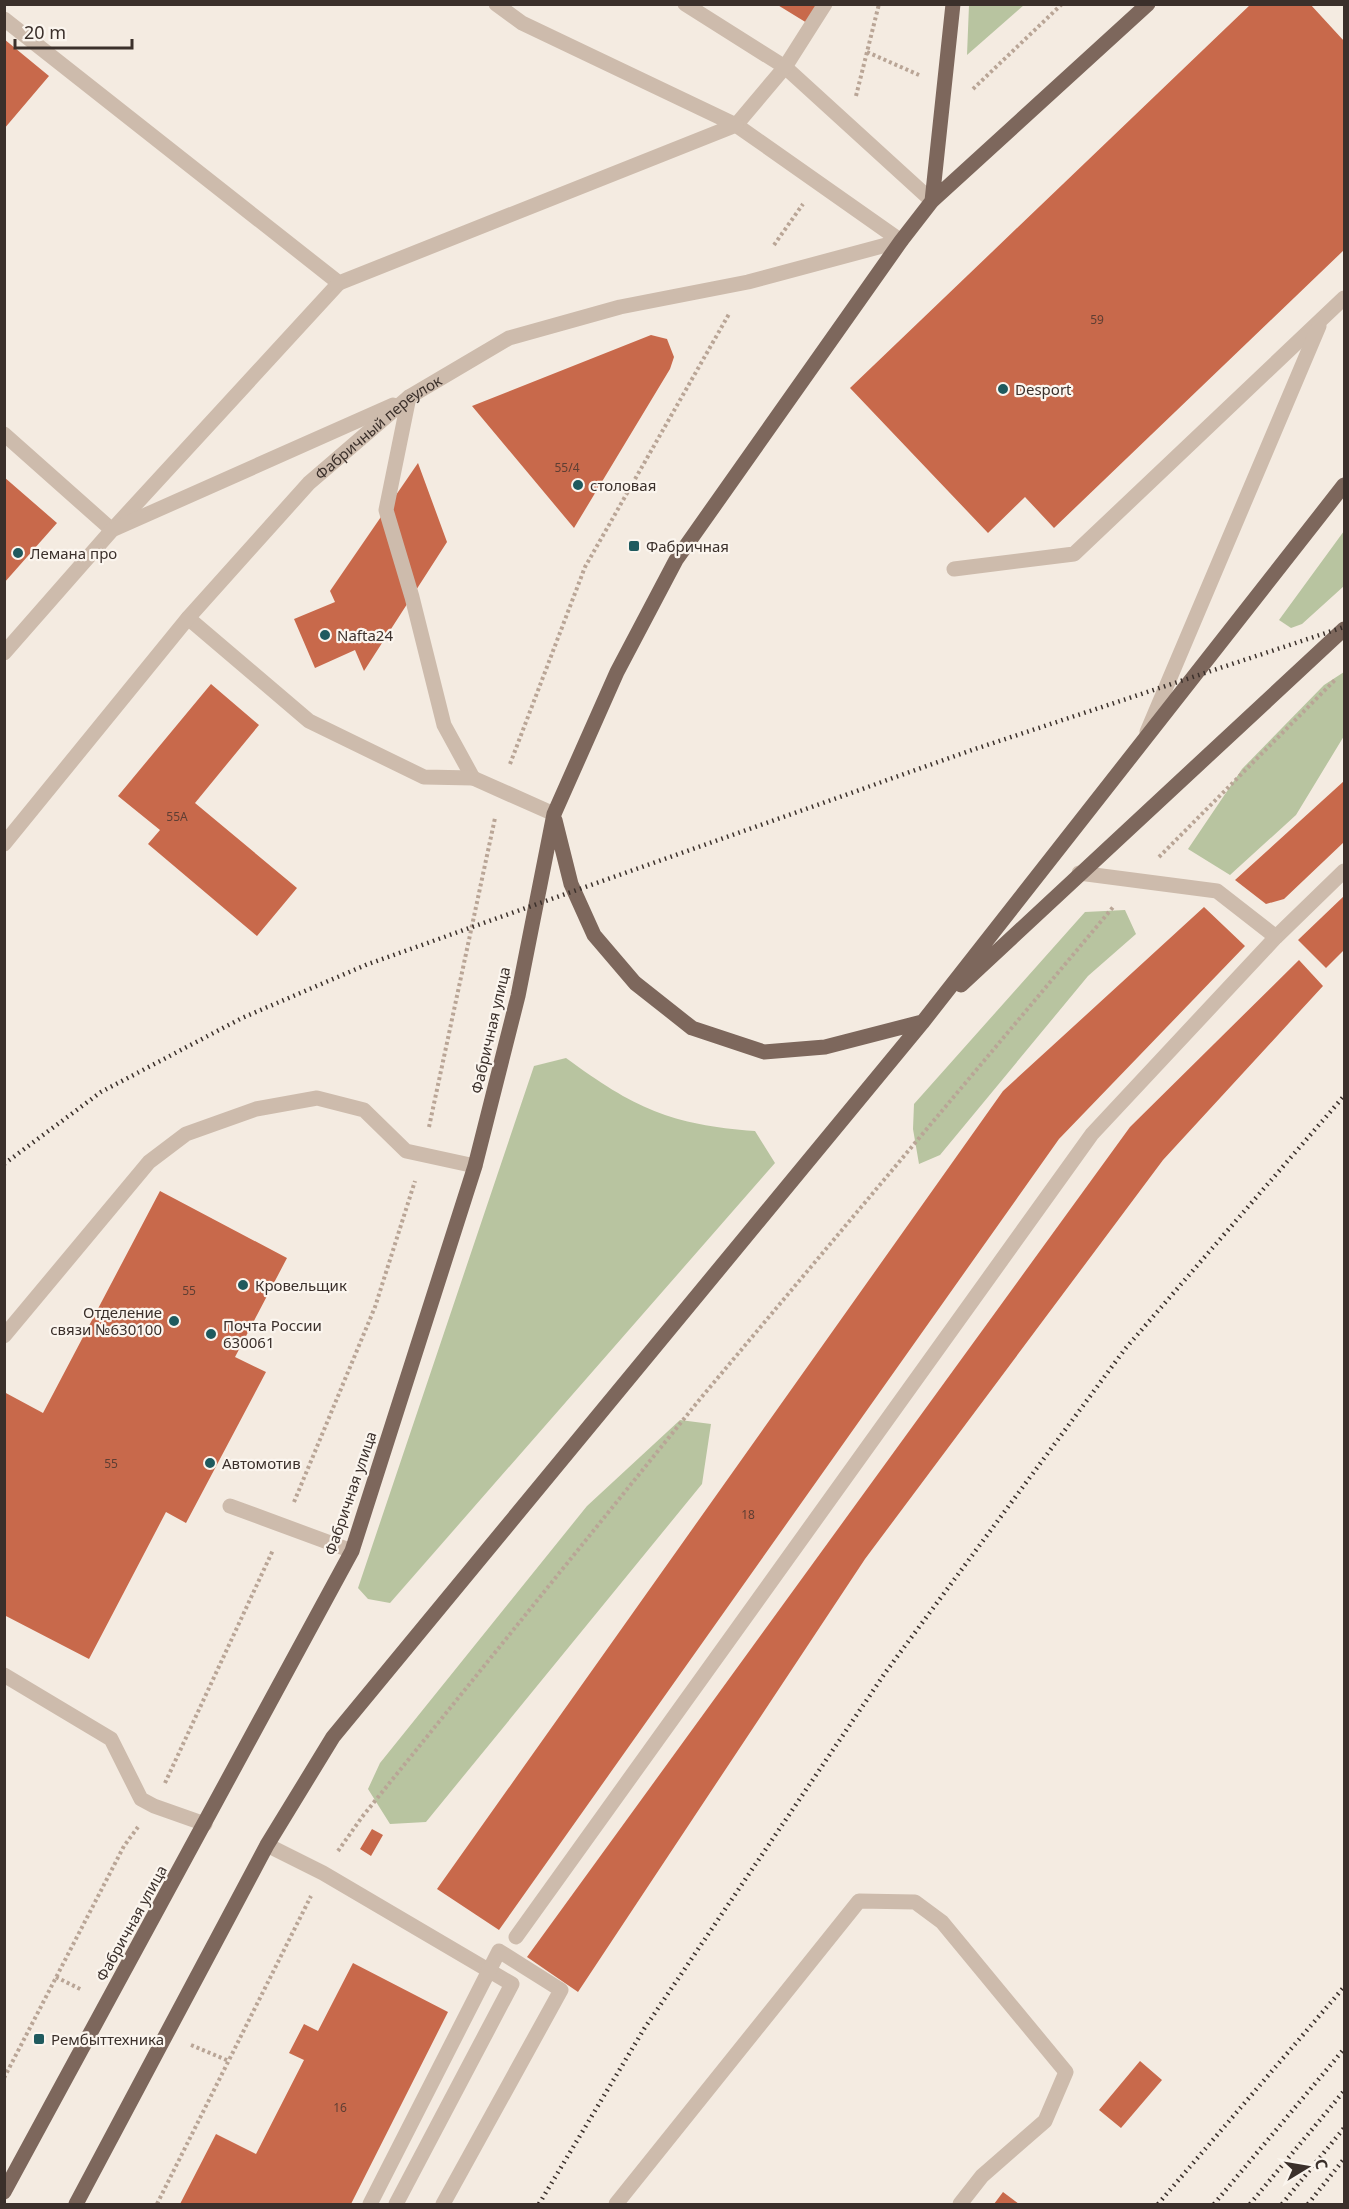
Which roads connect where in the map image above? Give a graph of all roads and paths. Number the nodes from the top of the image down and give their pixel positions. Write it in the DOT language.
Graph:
graph roads {
  1 [pos="496,4"];
  2 [pos="825,4"];
  3 [pos="879,4"];
  4 [pos="953,4"];
  5 [pos="1148,4"];
  6 [pos="693,7"];
  7 [pos="4,19"];
  8 [pos="786,67"];
  9 [pos="736,125"];
  10 [pos="849,125"];
  11 [pos="818,183"];
  12 [pos="932,201"];
  13 [pos="901,241"];
  14 [pos="748,282"];
  15 [pos="339,283"];
  16 [pos="1344,298"];
  17 [pos="1344,307"];
  18 [pos="1322,320"];
  19 [pos="409,397"];
  20 [pos="4,434"];
  21 [pos="1344,485"];
  22 [pos="112,530"];
  23 [pos="954,569"];
  24 [pos="188,618"];
  25 [pos="1344,628"];
  26 [pos="4,653"];
  27 [pos="1336,678"];
  28 [pos="1143,741"];
  29 [pos="473,778"];
  30 [pos="501,791"];
  31 [pos="554,814"];
  32 [pos="4,844"];
  33 [pos="1344,871"];
  34 [pos="1079,873"];
  35 [pos="1136,880"];
  36 [pos="1276,937"];
  37 [pos="922,1023"];
  38 [pos="422,1155"];
  39 [pos="475,1166"];
  40 [pos="4,1336"];
  41 [pos="230,1506"];
  42 [pos="283,1527"];
  43 [pos="352,1551"];
  44 [pos="4,1675"];
  45 [pos="153,1806"];
  46 [pos="205,1824"];
  47 [pos="267,1845"];
  48 [pos="323,1873"];
  49 [pos="516,1937"];
  50 [pos="489,1971"];
  51 [pos="4,2078"];
  52 [pos="4,2192"];
  53 [pos="76,2205"];
  54 [pos="157,2205"];
  55 [pos="370,2205"];
  56 [pos="396,2205"];
  57 [pos="444,2205"];
  58 [pos="616,2205"];
  59 [pos="960,2205"];
  1 -- 9 [label="street"];
  2 -- 8 [label="street"];
  3 -- 10 [label="path"];
  4 -- 12 [label="main road"];
  5 -- 12 [label="main road, Фабричная улица"];
  6 -- 8 [label="street"];
  7 -- 15 [label="street"];
  8 -- 9 [label="street"];
  8 -- 10 [label="street"];
  9 -- 11 [label="street"];
  9 -- 15 [label="street"];
  10 -- 12 [label="street"];
  11 -- 13 [label="street"];
  11 -- 14 [label="path"];
  12 -- 13 [label="main road, Фабричная улица"];
  13 -- 14 [label="street, Фабричный переулок"];
  13 -- 31 [label="main road, Фабричная улица"];
  14 -- 19 [label="street, Фабричный переулок"];
  14 -- 30 [label="path"];
  15 -- 22 [label="street"];
  16 -- 18 [label="street"];
  17 -- 18 [label="street"];
  18 -- 23 [label="street"];
  18 -- 28 [label="street"];
  19 -- 22 [label="street"];
  19 -- 24 [label="street, Фабричный переулок"];
  19 -- 29 [label="street"];
  20 -- 22 [label="street"];
  21 -- 28 [label="main road"];
  22 -- 26 [label="street"];
  24 -- 29 [label="street"];
  24 -- 32 [label="street, Фабричный переулок"];
  25 -- 34 [label="main road"];
  27 -- 35 [label="path"];
  28 -- 37 [label="main road"];
  29 -- 30 [label="street"];
  30 -- 31 [label="street"];
  30 -- 38 [label="path"];
  31 -- 37 [label="main road"];
  31 -- 39 [label="main road, Фабричная улица"];
  33 -- 36 [label="street"];
  34 -- 35 [label="street"];
  34 -- 37 [label="main road"];
  35 -- 36 [label="street"];
  35 -- 48 [label="path"];
  36 -- 49 [label="street"];
  37 -- 47 [label="main road"];
  38 -- 39 [label="street"];
  38 -- 40 [label="street"];
  38 -- 42 [label="path"];
  39 -- 43 [label="main road, Фабричная улица"];
  41 -- 42 [label="street"];
  42 -- 43 [label="street"];
  42 -- 45 [label="path"];
  43 -- 46 [label="main road, Фабричная улица"];
  44 -- 45 [label="street"];
  45 -- 46 [label="street"];
  45 -- 51 [label="path"];
  46 -- 52 [label="main road, Фабричная улица"];
  47 -- 48 [label="street"];
  47 -- 53 [label="main road"];
  48 -- 50 [label="street"];
  48 -- 54 [label="path"];
  50 -- 55 [label="street"];
  50 -- 56 [label="street"];
  50 -- 57 [label="street"];
  58 -- 59 [label="street"];
}
